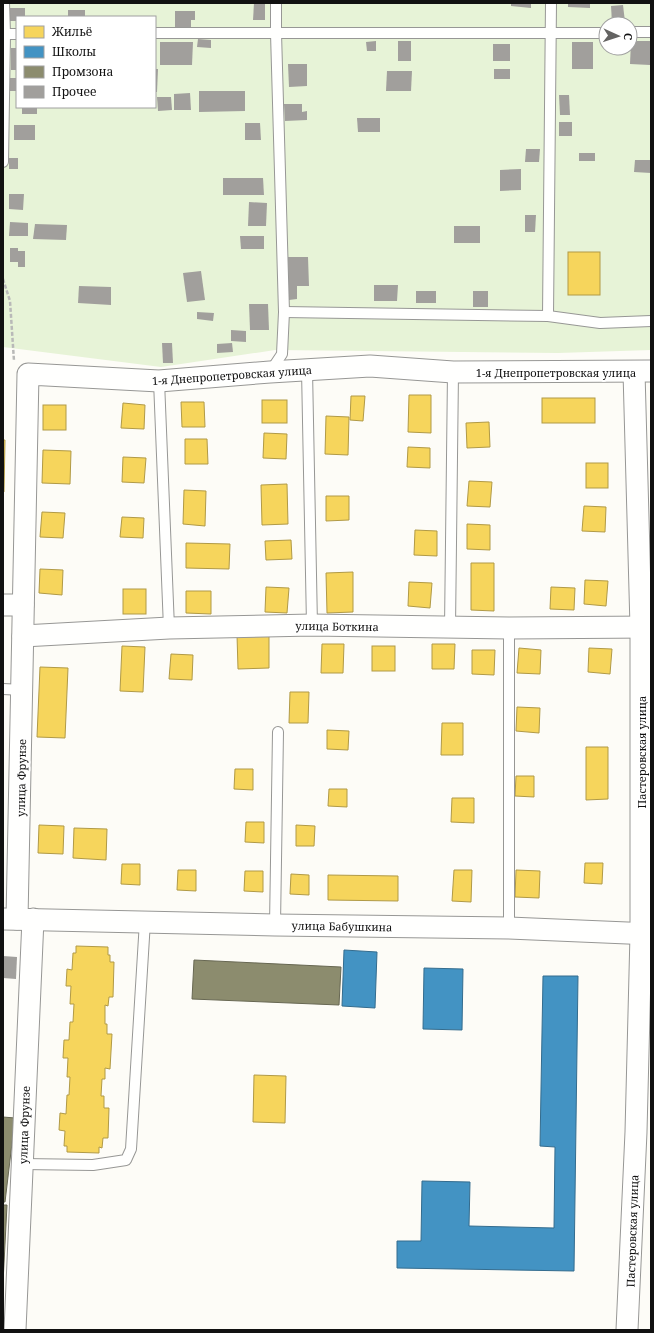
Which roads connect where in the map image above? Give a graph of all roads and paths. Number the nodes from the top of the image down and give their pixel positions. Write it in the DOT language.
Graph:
graph roads {
  1 [pos="4,3"];
  2 [pos="276,3"];
  3 [pos="551,3"];
  4 [pos="638,32"];
  5 [pos="651,32"];
  6 [pos="156,33"];
  7 [pos="276,33"];
  8 [pos="551,33"];
  9 [pos="598,33"];
  10 [pos="4,34"];
  11 [pos="16,34"];
  12 [pos="3,162"];
  13 [pos="3,279"];
  14 [pos="284,312"];
  15 [pos="548,316"];
  16 [pos="651,320"];
  17 [pos="306,370"];
  18 [pos="642,371"];
  19 [pos="270,372"];
  20 [pos="453,372"];
  21 [pos="28,374"];
  22 [pos="159,381"];
  23 [pos="13,605"];
  24 [pos="312,625"];
  25 [pos="646,627"];
  26 [pos="169,628"];
  27 [pos="450,628"];
  28 [pos="510,628"];
  29 [pos="23,636"];
  30 [pos="13,690"];
  31 [pos="278,732"];
  32 [pos="18,919"];
  33 [pos="145,922"];
  34 [pos="275,925"];
  35 [pos="509,928"];
  36 [pos="646,934"];
  37 [pos="644,1132"];
  38 [pos="23,1164"];
  39 [pos="15,1330"];
  40 [pos="628,1330"];
  1 -- 10 [label="lane"];
  2 -- 7 [label="lane"];
  3 -- 8 [label="lane"];
  4 -- 5 [label="lane"];
  6 -- 7 [label="lane"];
  7 -- 8 [label="lane"];
  7 -- 14 [label="lane"];
  8 -- 9 [label="lane"];
  8 -- 15 [label="lane"];
  10 -- 11 [label="lane"];
  10 -- 12 [label="lane"];
  13 -- 21 [label="path"];
  14 -- 15 [label="lane"];
  14 -- 19 [label="lane"];
  15 -- 16 [label="lane"];
  17 -- 19 [label="street, 1-я Днепропетровская улица"];
  17 -- 20 [label="street, 1-я Днепропетровская улица"];
  17 -- 24 [label="lane"];
  18 -- 20 [label="street, 1-я Днепропетровская улица"];
  18 -- 25 [label="street, Пастеровская улица"];
  19 -- 22 [label="street, 1-я Днепропетровская улица"];
  20 -- 27 [label="lane"];
  21 -- 22 [label="street, 1-я Днепропетровская улица"];
  21 -- 23 [label="street"];
  22 -- 26 [label="lane"];
  23 -- 29 [label="street"];
  24 -- 26 [label="street, улица Боткина"];
  24 -- 27 [label="street, улица Боткина"];
  25 -- 28 [label="street, улица Боткина"];
  25 -- 36 [label="street, Пастеровская улица"];
  26 -- 29 [label="street, улица Боткина"];
  27 -- 28 [label="street, улица Боткина"];
  28 -- 35 [label="lane"];
  29 -- 30 [label="street, улица Фрунзе"];
  30 -- 32 [label="street, улица Фрунзе"];
  31 -- 34 [label="lane"];
  32 -- 33 [label="street, улица Бабушкина"];
  32 -- 38 [label="street, улица Фрунзе"];
  33 -- 34 [label="street, улица Бабушкина"];
  33 -- 38 [label="lane"];
  34 -- 35 [label="street, улица Бабушкина"];
  35 -- 36 [label="street, улица Бабушкина"];
  36 -- 37 [label="street, Пастеровская улица"];
  37 -- 40 [label="street, Пастеровская улица"];
  38 -- 39 [label="street, улица Фрунзе"];
}
